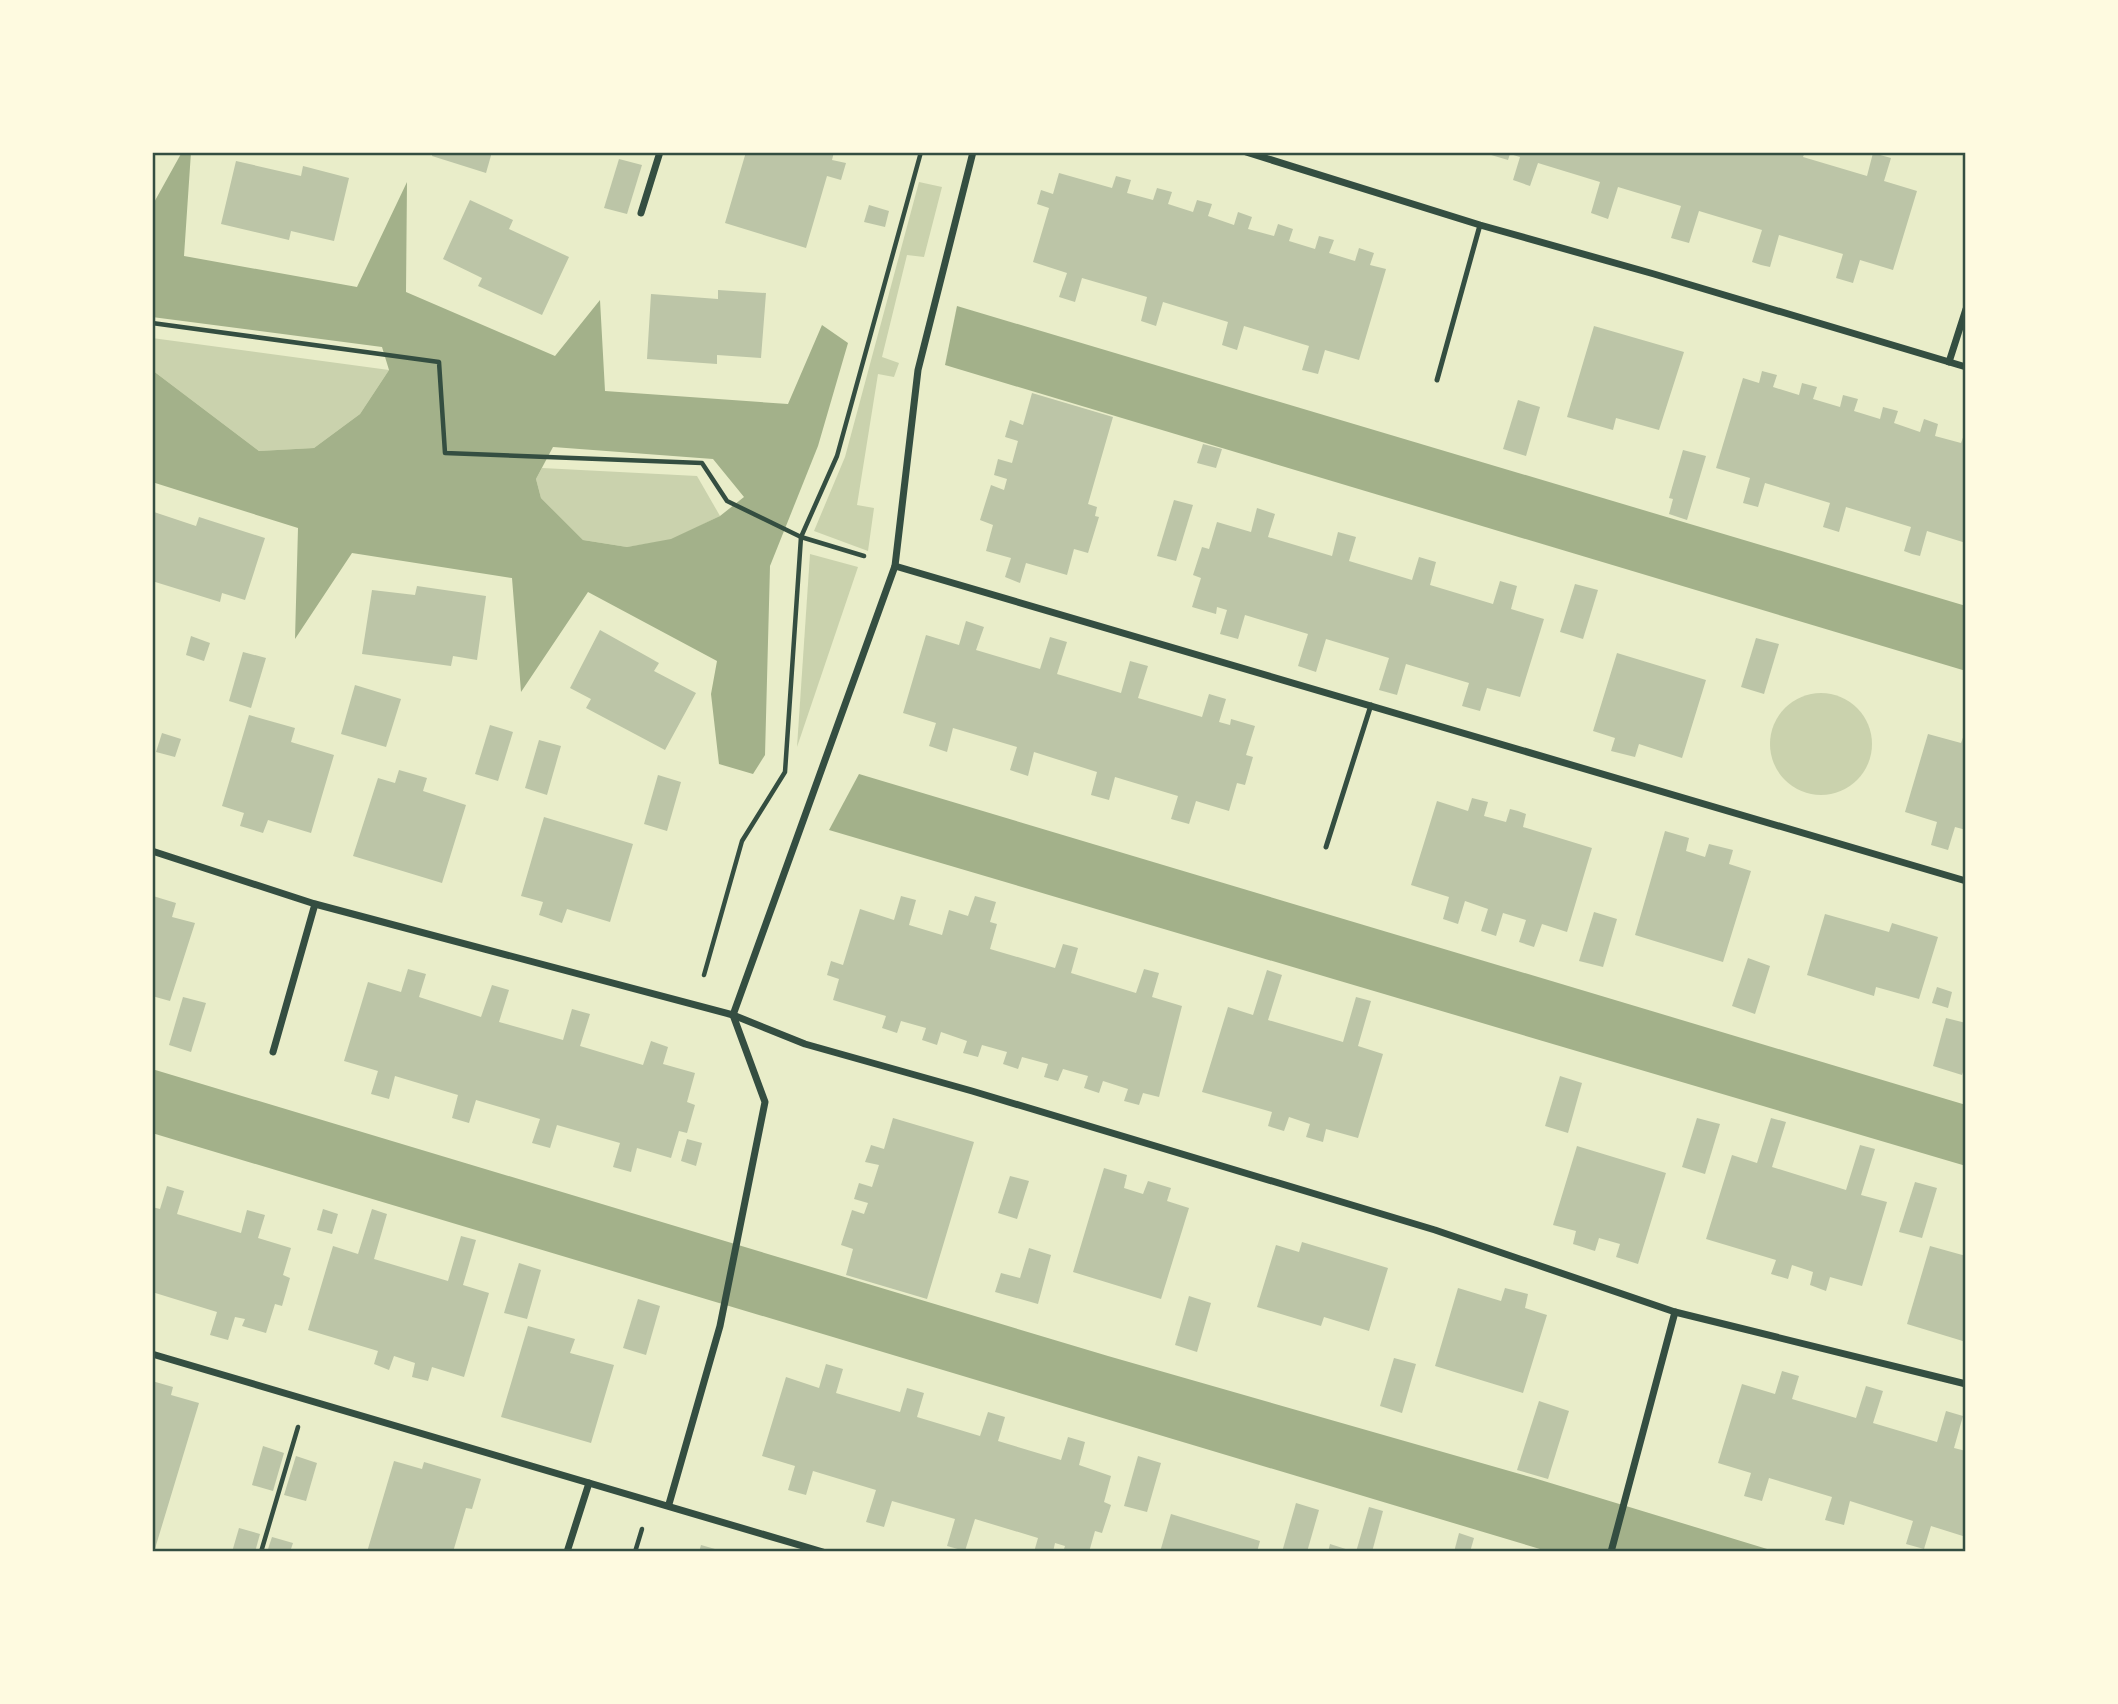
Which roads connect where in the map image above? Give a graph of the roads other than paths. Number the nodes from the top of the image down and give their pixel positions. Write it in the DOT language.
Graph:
graph roads {
  1 [pos="660,152"];
  2 [pos="973,152"];
  3 [pos="1246,152"];
  4 [pos="641,213"];
  5 [pos="1480,225"];
  6 [pos="1966,309"];
  7 [pos="1949,362"];
  8 [pos="1966,367"];
  9 [pos="1437,380"];
  10 [pos="895,566"];
  11 [pos="1371,705"];
  12 [pos="1326,847"];
  13 [pos="152,851"];
  14 [pos="1966,881"];
  15 [pos="315,904"];
  16 [pos="733,1015"];
  17 [pos="273,1052"];
  18 [pos="1675,1312"];
  19 [pos="152,1354"];
  20 [pos="1966,1384"];
  21 [pos="589,1483"];
  22 [pos="668,1504"];
  23 [pos="567,1552"];
  24 [pos="823,1552"];
  25 [pos="1611,1552"];
  1 -- 4 [label="street"];
  2 -- 10 [label="street"];
  3 -- 5 [label="street"];
  5 -- 7 [label="street"];
  5 -- 9 [label="lane"];
  6 -- 7 [label="street"];
  7 -- 8 [label="street"];
  10 -- 11 [label="street"];
  10 -- 16 [label="street"];
  11 -- 12 [label="lane"];
  11 -- 14 [label="street"];
  13 -- 15 [label="street"];
  15 -- 16 [label="street"];
  15 -- 17 [label="street"];
  16 -- 18 [label="street"];
  16 -- 22 [label="street"];
  18 -- 20 [label="street"];
  18 -- 25 [label="street"];
  19 -- 21 [label="street"];
  21 -- 22 [label="street"];
  21 -- 23 [label="street"];
  22 -- 24 [label="street"];
}
